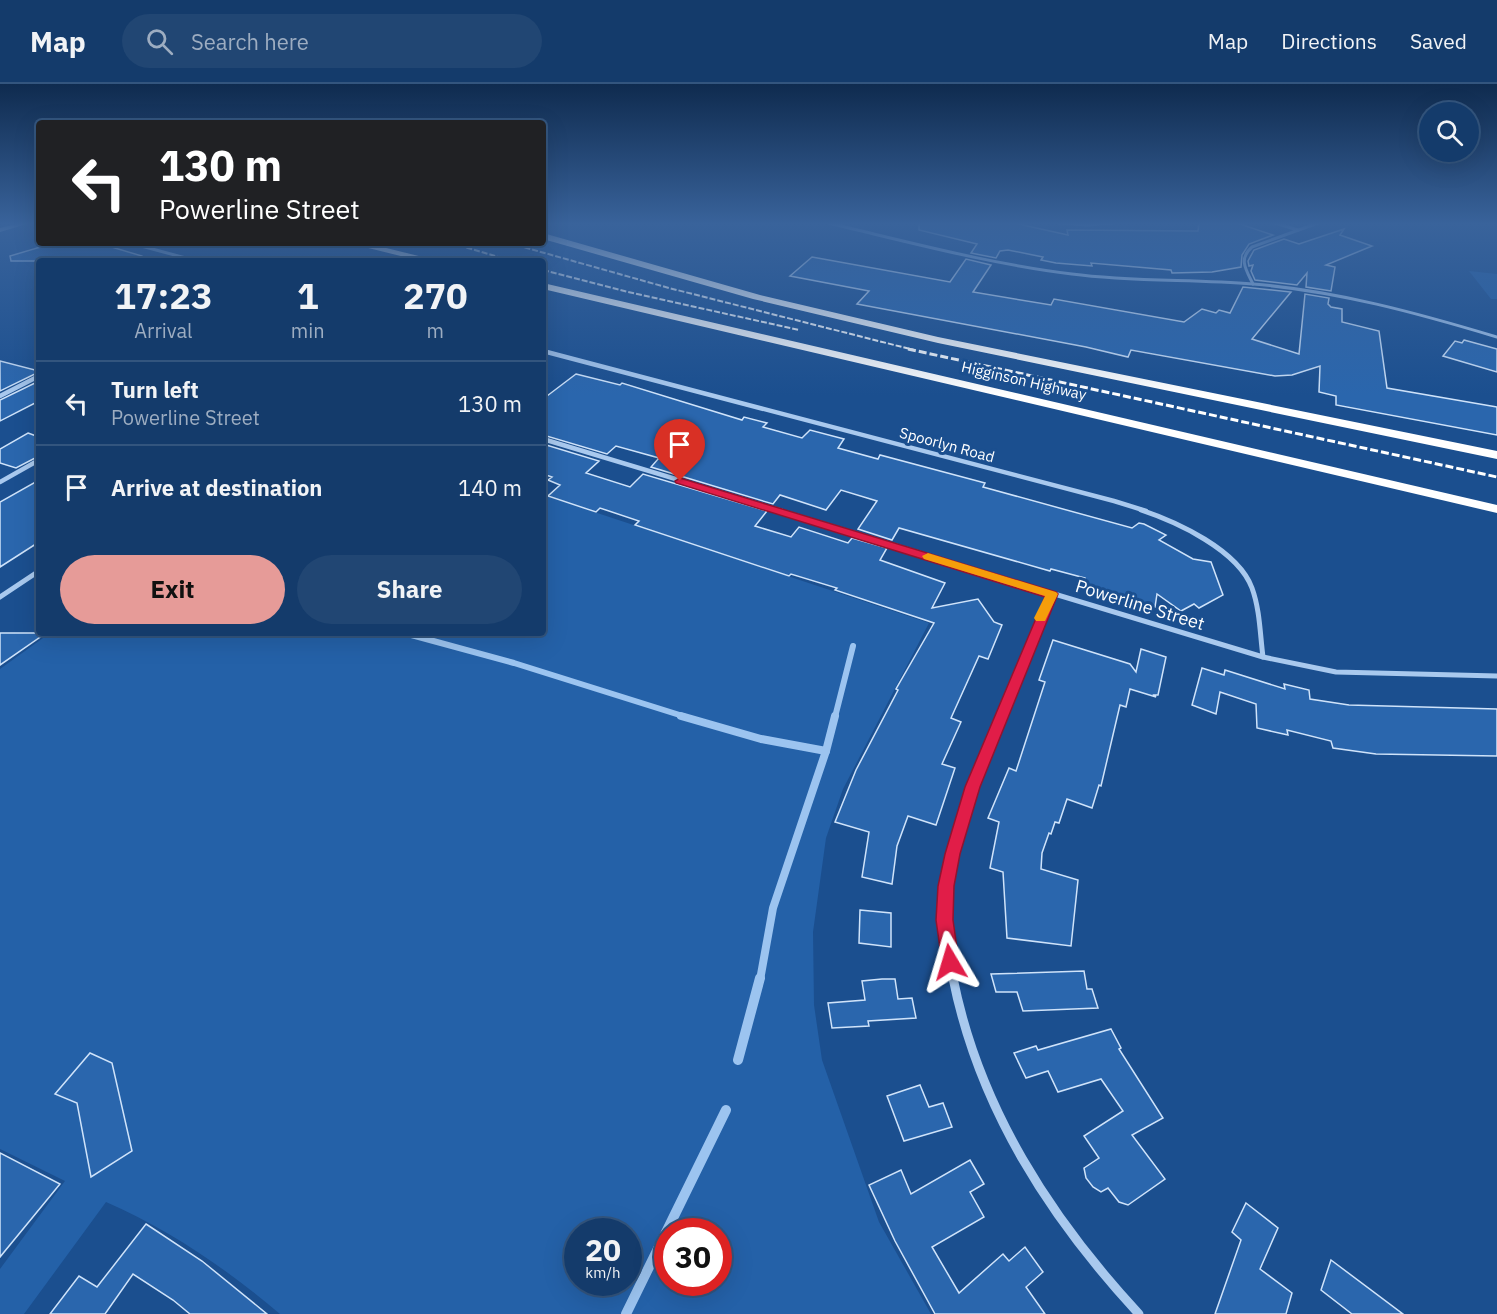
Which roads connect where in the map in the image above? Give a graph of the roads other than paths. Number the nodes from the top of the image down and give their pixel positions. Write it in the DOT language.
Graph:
graph roads {
  1 [pos="704,280"];
  2 [pos="1140,280"];
  3 [pos="1252,280"];
  4 [pos="1253,284"];
  5 [pos="546,287"];
  6 [pos="1497,337"];
  7 [pos="546,352"];
  8 [pos="36,378"];
  9 [pos="0,396"];
  10 [pos="546,441"];
  11 [pos="1497,455"];
  12 [pos="36,462"];
  13 [pos="0,482"];
  14 [pos="1497,509"];
  15 [pos="36,573"];
  16 [pos="1052,594"];
  17 [pos="0,597"];
  18 [pos="1263,657"];
  19 [pos="1497,676"];
  20 [pos="1139,1314"];
  1 -- 11 [label="highway, Higginson Highway"];
  2 -- 4 [label="street"];
  3 -- 4 [label="street"];
  4 -- 6 [label="street"];
  5 -- 14 [label="highway, Higginson Highway"];
  7 -- 18 [label="street, Spoorlyn Road"];
  8 -- 9 [label="street"];
  10 -- 16 [label="street, Powerline Street"];
  12 -- 13 [label="street"];
  15 -- 17 [label="street"];
  16 -- 18 [label="street, Powerline Street"];
  16 -- 20 [label="street"];
  18 -- 19 [label="street, Powerline Street"];
}
